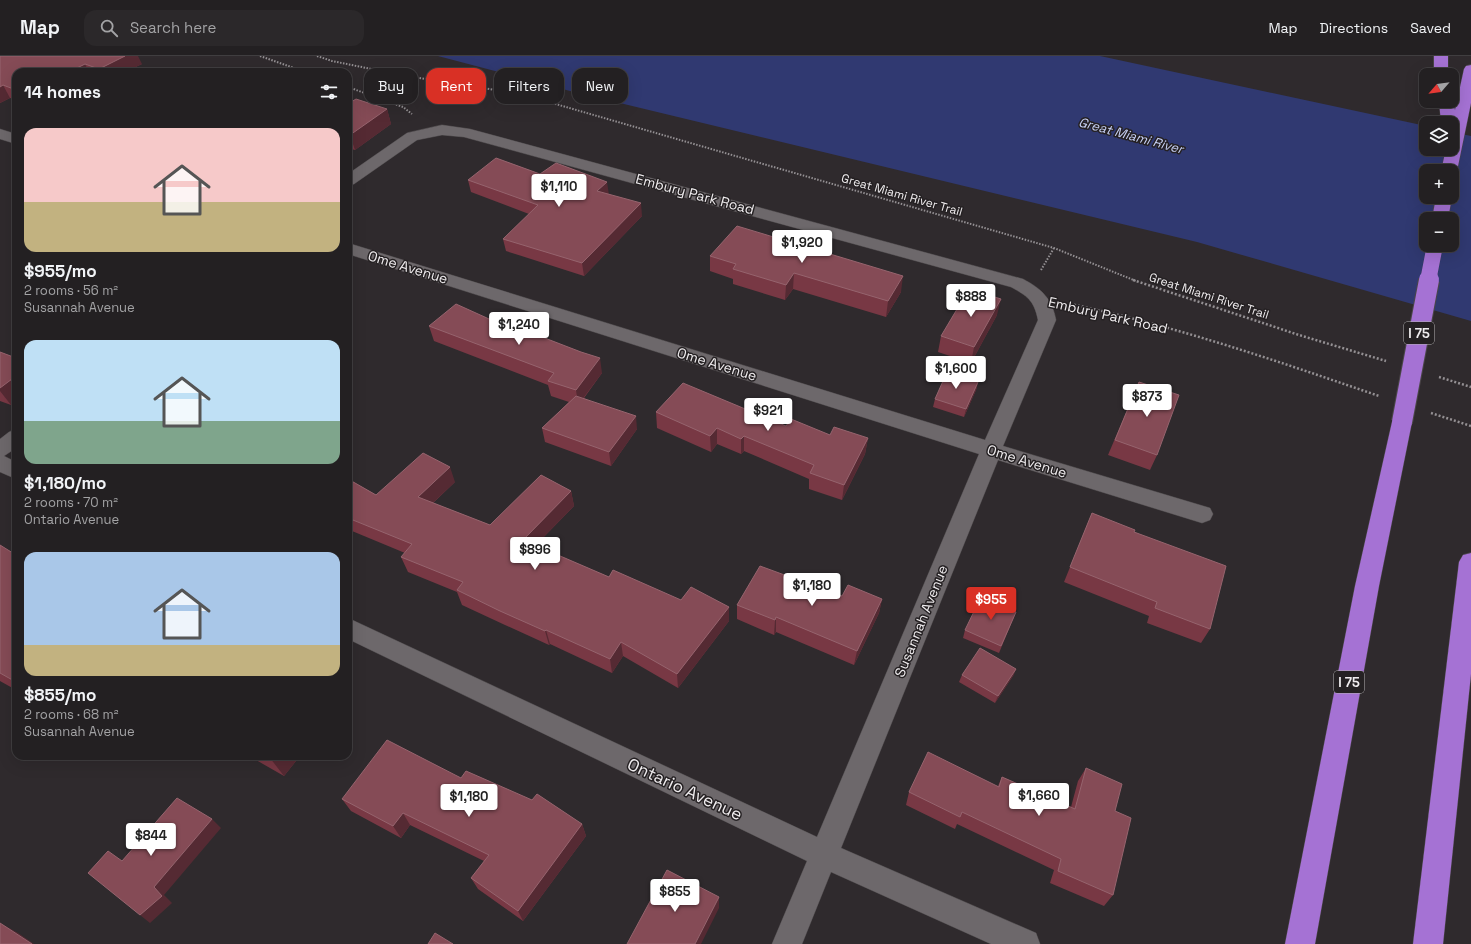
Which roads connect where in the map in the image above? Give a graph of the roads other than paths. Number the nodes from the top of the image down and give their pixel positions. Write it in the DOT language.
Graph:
graph roads {
  1 [pos="1471,71"];
  2 [pos="1459,119"];
  3 [pos="0,134"];
  4 [pos="12,138"];
  5 [pos="352,178"];
  6 [pos="352,249"];
  7 [pos="1435,252"];
  8 [pos="1040,299"];
  9 [pos="12,440"];
  10 [pos="0,450"];
  11 [pos="992,450"];
  12 [pos="0,463"];
  13 [pos="12,469"];
  14 [pos="1202,514"];
  15 [pos="1471,562"];
  16 [pos="352,630"];
  17 [pos="825,855"];
  18 [pos="788,944"];
  19 [pos="1025,944"];
  20 [pos="1300,944"];
  21 [pos="1428,944"];
  1 -- 2 [label="highway"];
  3 -- 4 [label="street"];
  5 -- 8 [label="street, Embury Park Road"];
  6 -- 11 [label="street, Ome Avenue"];
  7 -- 20 [label="highway, I 75, bridge"];
  8 -- 11 [label="street, Susannah Avenue"];
  9 -- 10 [label="street"];
  11 -- 14 [label="street, Ome Avenue"];
  11 -- 17 [label="street, Susannah Avenue"];
  12 -- 13 [label="street"];
  15 -- 21 [label="highway"];
  16 -- 17 [label="street, Ontario Avenue"];
  17 -- 18 [label="street, Susannah Avenue"];
  17 -- 19 [label="street, Ontario Avenue"];
}
